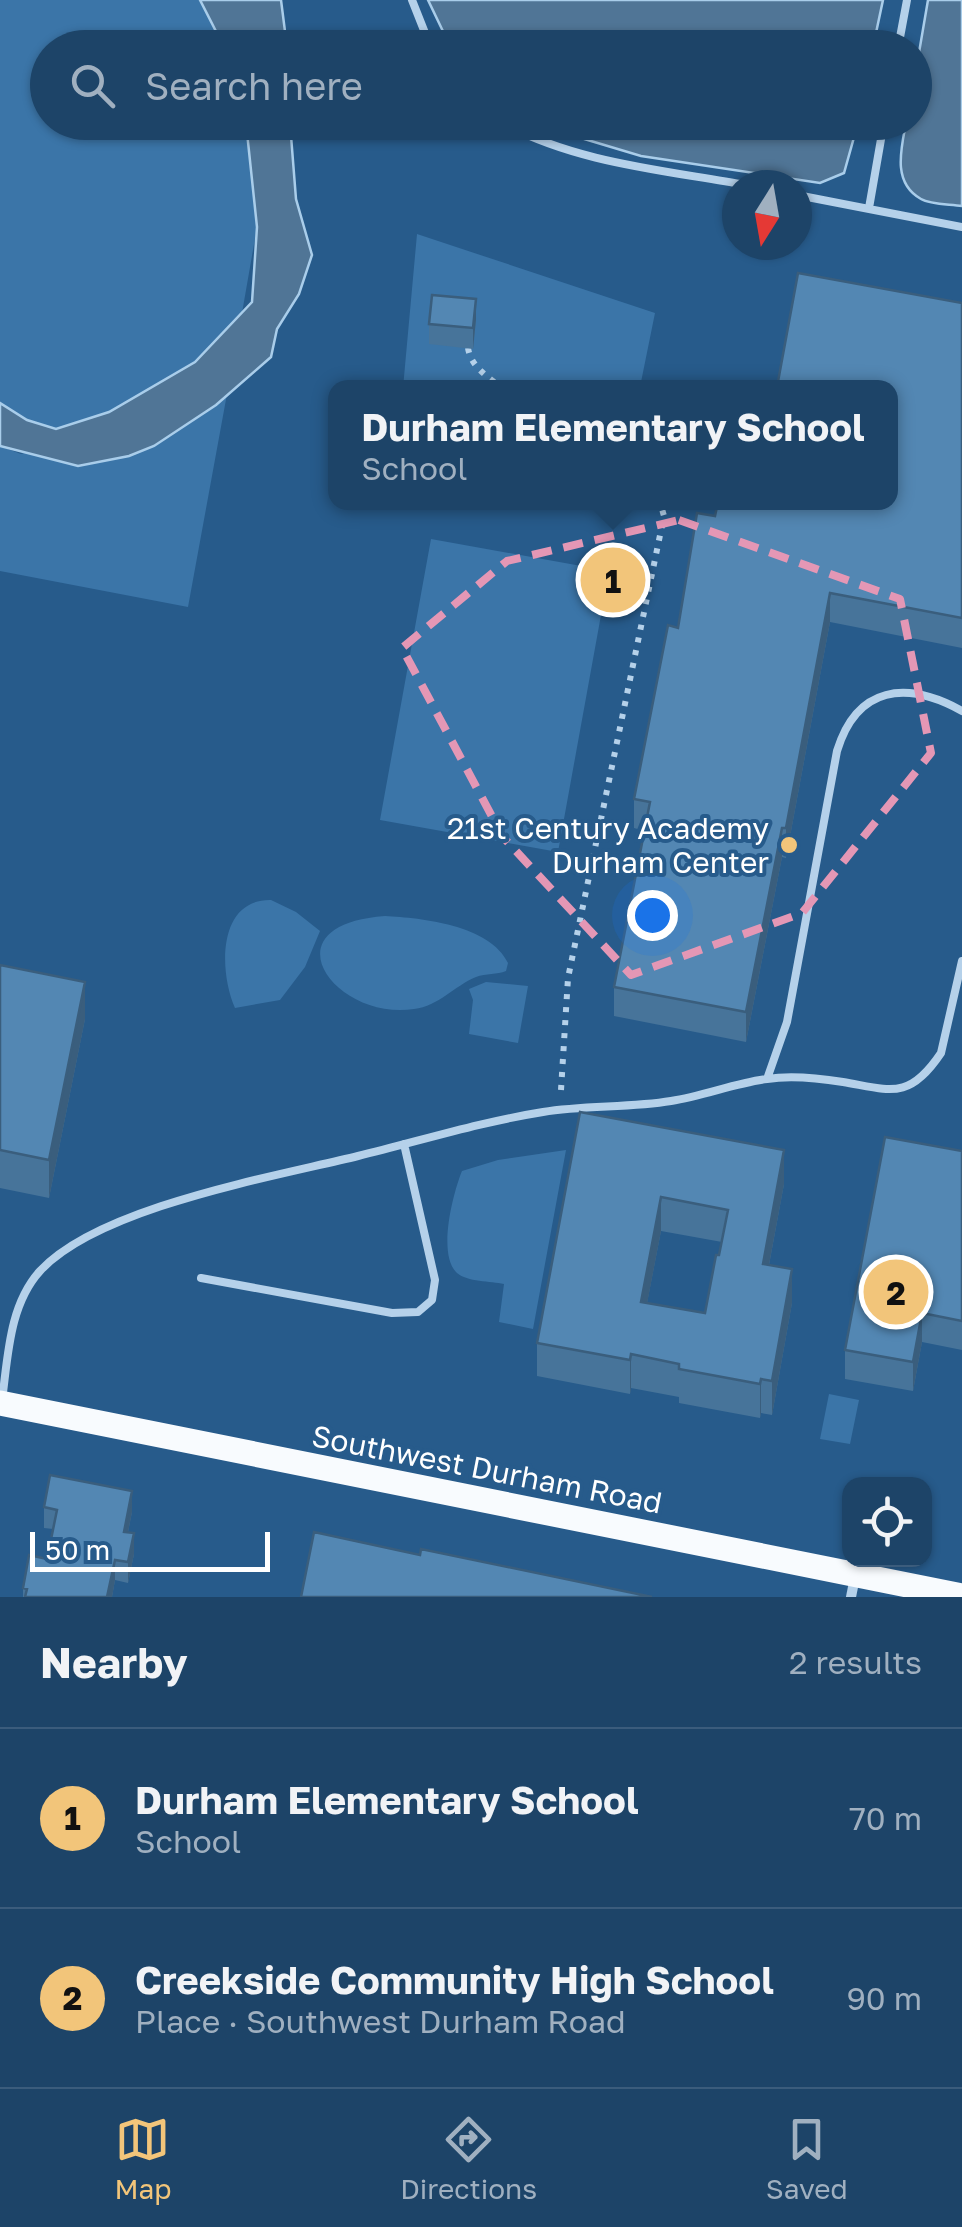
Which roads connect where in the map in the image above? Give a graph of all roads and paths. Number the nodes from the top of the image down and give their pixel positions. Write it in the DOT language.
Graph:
graph roads {
  1 [pos="412,0"];
  2 [pos="907,0"];
  3 [pos="424,30"];
  4 [pos="901,30"];
  5 [pos="536,140"];
  6 [pos="881,140"];
  7 [pos="722,181"];
  8 [pos="812,197"];
  9 [pos="868,208"];
  10 [pos="962,227"];
  11 [pos="468,348"];
  12 [pos="492,380"];
  13 [pos="662,510"];
  14 [pos="962,711"];
  15 [pos="962,961"];
  16 [pos="768,1078"];
  17 [pos="560,1109"];
  18 [pos="404,1144"];
  19 [pos="200,1278"];
  20 [pos="0,1406"];
  21 [pos="853,1587"];
  22 [pos="962,1596"];
  1 -- 3 [label="lane"];
  2 -- 4 [label="lane"];
  5 -- 7 [label="lane"];
  6 -- 9 [label="lane"];
  8 -- 9 [label="lane"];
  9 -- 10 [label="lane"];
  11 -- 12 [label="path"];
  13 -- 17 [label="path"];
  14 -- 16 [label="lane"];
  15 -- 16 [label="lane"];
  16 -- 17 [label="lane"];
  17 -- 18 [label="lane"];
  18 -- 19 [label="lane"];
  18 -- 20 [label="lane"];
  20 -- 21 [label="main road, Southwest Durham Road"];
  21 -- 22 [label="main road, Southwest Durham Road"];
}
